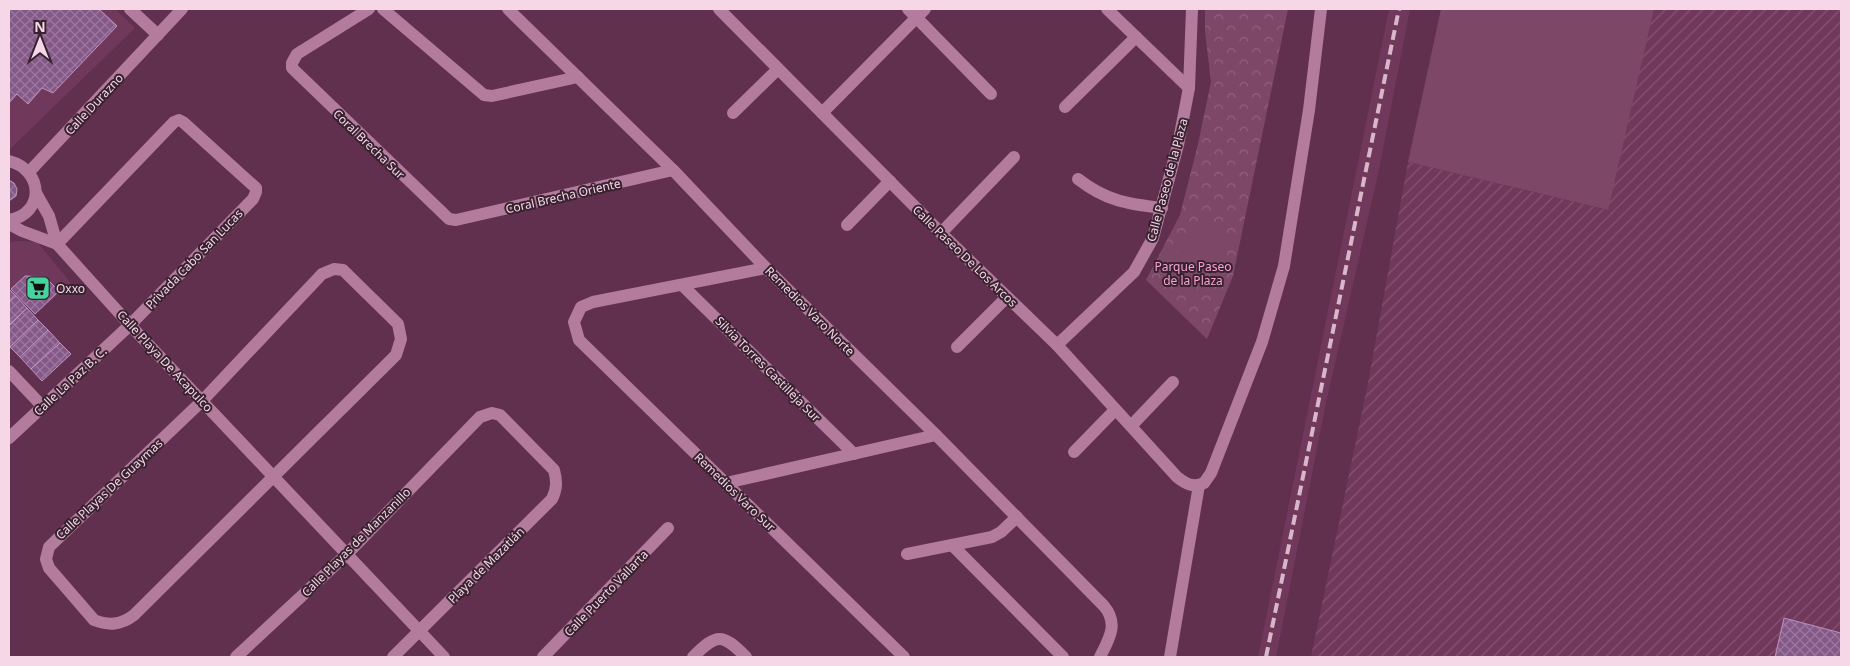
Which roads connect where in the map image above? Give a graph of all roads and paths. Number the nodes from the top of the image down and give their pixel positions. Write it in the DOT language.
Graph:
graph roads {
  1 [pos="130,9"];
  2 [pos="369,9"];
  3 [pos="383,9"];
  4 [pos="508,9"];
  5 [pos="719,9"];
  6 [pos="1107,9"];
  7 [pos="1192,9"];
  8 [pos="1321,9"];
  9 [pos="174,12"];
  10 [pos="917,12"];
  11 [pos="158,36"];
  12 [pos="1136,37"];
  13 [pos="778,69"];
  14 [pos="578,77"];
  15 [pos="1189,88"];
  16 [pos="991,94"];
  17 [pos="1065,107"];
  18 [pos="822,112"];
  19 [pos="733,113"];
  20 [pos="1014,157"];
  21 [pos="9,161"];
  22 [pos="673,170"];
  23 [pos="29,172"];
  24 [pos="1078,179"];
  25 [pos="890,181"];
  26 [pos="36,193"];
  27 [pos="1162,208"];
  28 [pos="452,220"];
  29 [pos="9,222"];
  30 [pos="847,225"];
  31 [pos="940,233"];
  32 [pos="57,244"];
  33 [pos="766,268"];
  34 [pos="682,284"];
  35 [pos="1007,297"];
  36 [pos="130,325"];
  37 [pos="1057,345"];
  38 [pos="957,347"];
  39 [pos="9,371"];
  40 [pos="1173,382"];
  41 [pos="202,401"];
  42 [pos="43,407"];
  43 [pos="1115,410"];
  44 [pos="1131,426"];
  45 [pos="936,435"];
  46 [pos="9,438"];
  47 [pos="1074,452"];
  48 [pos="854,454"];
  49 [pos="274,478"];
  50 [pos="726,483"];
  51 [pos="1199,485"];
  52 [pos="552,499"];
  53 [pos="1017,517"];
  54 [pos="668,528"];
  55 [pos="952,545"];
  56 [pos="347,554"];
  57 [pos="907,554"];
  58 [pos="420,631"];
  59 [pos="236,657"];
  60 [pos="393,657"];
  61 [pos="444,657"];
  62 [pos="543,657"];
  63 [pos="693,657"];
  64 [pos="746,657"];
  65 [pos="904,657"];
  66 [pos="1063,657"];
  67 [pos="1100,657"];
  68 [pos="1170,657"];
  1 -- 11 [label="street"];
  2 -- 28 [label="street, Coral Brecha Sur"];
  3 -- 14 [label="street"];
  4 -- 14 [label="street, Remedios Varo Norte"];
  5 -- 13 [label="street, Calle Paseo De Los Arcos"];
  6 -- 12 [label="street"];
  7 -- 15 [label="street, Calle Paseo de la Plaza"];
  8 -- 51 [label="street"];
  9 -- 11 [label="street, Calle Durazno"];
  10 -- 16 [label="street"];
  10 -- 18 [label="street"];
  11 -- 23 [label="street, Calle Durazno"];
  12 -- 15 [label="street"];
  12 -- 17 [label="street"];
  13 -- 18 [label="street, Calle Paseo De Los Arcos"];
  13 -- 19 [label="street"];
  14 -- 22 [label="street, Remedios Varo Norte"];
  15 -- 27 [label="street, Calle Paseo de la Plaza"];
  18 -- 25 [label="street, Calle Paseo De Los Arcos"];
  20 -- 31 [label="street"];
  21 -- 23 [label="street"];
  22 -- 28 [label="street, Coral Brecha Oriente"];
  22 -- 33 [label="street, Remedios Varo Norte"];
  23 -- 26 [label="street"];
  24 -- 27 [label="street"];
  25 -- 30 [label="street"];
  25 -- 31 [label="street, Calle Paseo De Los Arcos"];
  26 -- 29 [label="street"];
  26 -- 32 [label="street"];
  27 -- 37 [label="street, Calle Paseo de la Plaza"];
  29 -- 32 [label="street"];
  31 -- 35 [label="street, Calle Paseo De Los Arcos"];
  32 -- 36 [label="street, Calle Playa De Acapulco"];
  32 -- 36 [label="street, Privada Cabo San Lucas"];
  33 -- 34 [label="street"];
  33 -- 45 [label="street, Remedios Varo Norte"];
  34 -- 48 [label="street, Silvia Torres Castilleja Sur"];
  34 -- 50 [label="street, Remedios Varo Sur"];
  35 -- 37 [label="street, Calle Paseo De Los Arcos"];
  35 -- 38 [label="street"];
  36 -- 41 [label="street, Calle Playa De Acapulco"];
  36 -- 42 [label="street, Calle La Paz B. C."];
  37 -- 43 [label="street, Calle Paseo De Los Arcos"];
  39 -- 42 [label="street"];
  40 -- 44 [label="street"];
  41 -- 49 [label="street, Calle Playa De Acapulco"];
  41 -- 49 [label="street, Calle Playas De Guaymas"];
  41 -- 49 [label="street, Calle Playas De Guaymas"];
  42 -- 46 [label="street, Calle La Paz B. C."];
  43 -- 44 [label="street, Calle Paseo De Los Arcos"];
  43 -- 47 [label="street"];
  44 -- 51 [label="street, Calle Paseo De Los Arcos"];
  45 -- 48 [label="street"];
  45 -- 53 [label="street, Remedios Varo Norte"];
  48 -- 50 [label="street"];
  49 -- 56 [label="street, Calle Playa De Acapulco"];
  50 -- 65 [label="street, Remedios Varo Sur"];
  51 -- 68 [label="street"];
  52 -- 56 [label="street, Calle Playas de Manzanillo"];
  52 -- 58 [label="street, Playa de Mazatlán"];
  53 -- 55 [label="street"];
  53 -- 67 [label="street, Remedios Varo Norte"];
  54 -- 62 [label="street, Calle Puerto Vallarta"];
  55 -- 57 [label="street"];
  55 -- 66 [label="street"];
  56 -- 58 [label="street, Calle Playa De Acapulco"];
  56 -- 59 [label="street, Calle Playas de Manzanillo"];
  58 -- 60 [label="street, Playa de Mazatlán"];
  58 -- 61 [label="street, Calle Playa De Acapulco"];
  63 -- 64 [label="street"];
}
